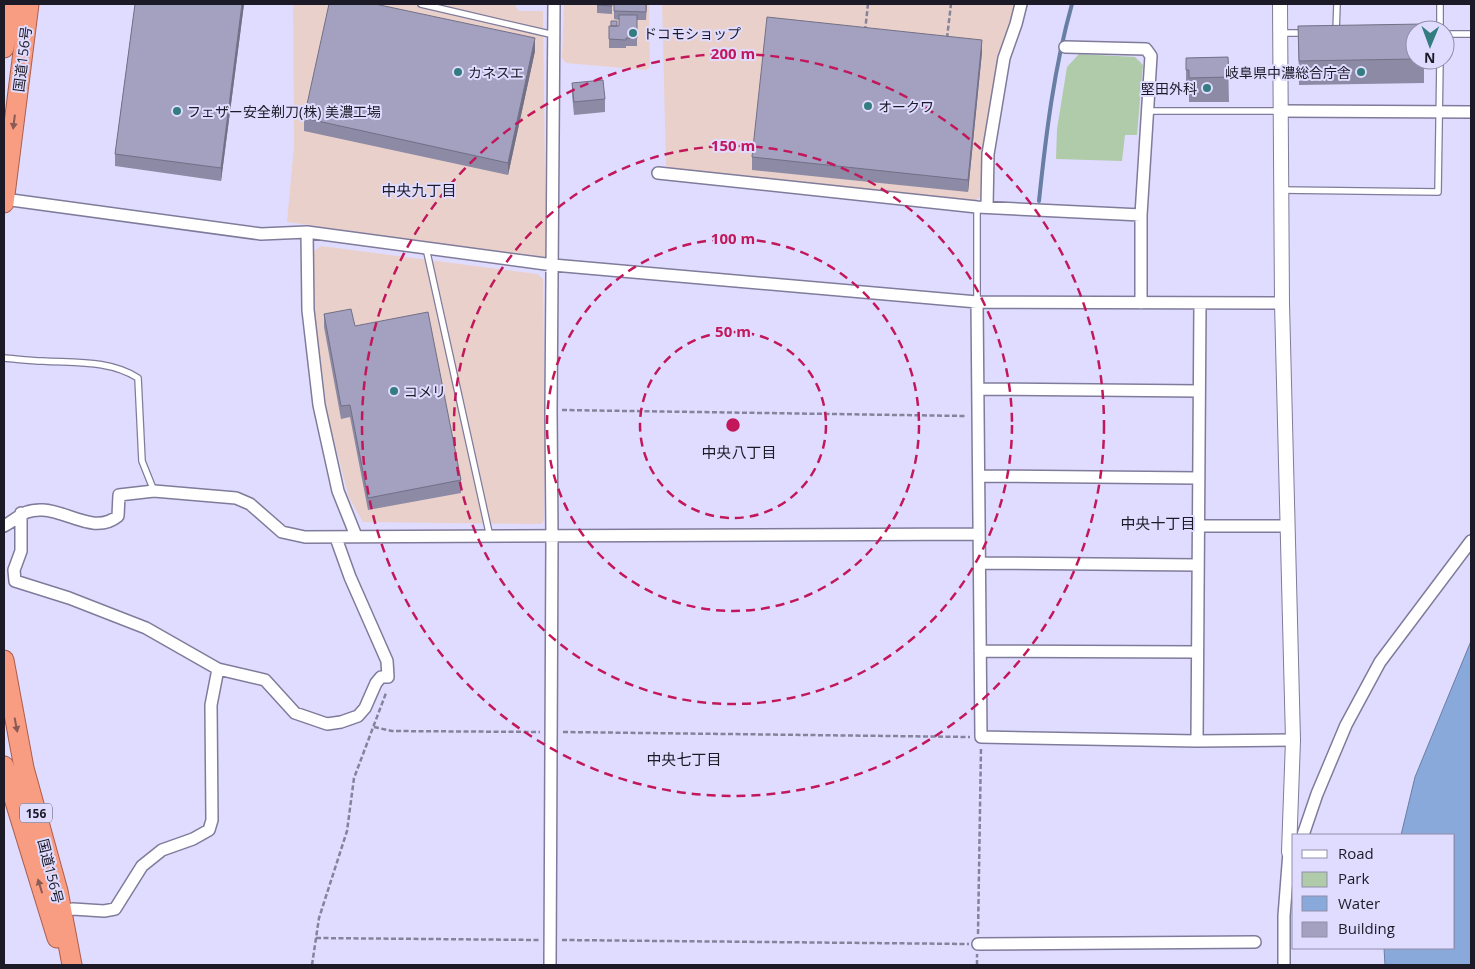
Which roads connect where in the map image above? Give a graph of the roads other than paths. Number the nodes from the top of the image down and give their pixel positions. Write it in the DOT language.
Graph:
graph roads {
  1 [pos="11,4"];
  2 [pos="29,4"];
  3 [pos="421,4"];
  4 [pos="554,4"];
  5 [pos="1021,4"];
  6 [pos="1280,4"];
  7 [pos="1337,4"];
  8 [pos="1440,4"];
  9 [pos="1440,20"];
  10 [pos="1280,33"];
  11 [pos="1308,33"];
  12 [pos="1327,33"];
  13 [pos="1336,33"];
  14 [pos="1346,33"];
  15 [pos="1455,34"];
  16 [pos="1471,34"];
  17 [pos="554,35"];
  18 [pos="1065,46"];
  19 [pos="4,48"];
  20 [pos="1440,70"];
  21 [pos="1148,111"];
  22 [pos="1281,111"];
  23 [pos="1439,112"];
  24 [pos="1471,112"];
  25 [pos="658,173"];
  26 [pos="1281,190"];
  27 [pos="4,199"];
  28 [pos="4,203"];
  29 [pos="982,207"];
  30 [pos="1142,215"];
  31 [pos="307,232"];
  32 [pos="426,248"];
  33 [pos="553,265"];
  34 [pos="977,302"];
  35 [pos="1141,303"];
  36 [pos="1200,303"];
  37 [pos="1282,303"];
  38 [pos="4,358"];
  39 [pos="978,389"];
  40 [pos="1199,390"];
  41 [pos="979,476"];
  42 [pos="1198,478"];
  43 [pos="154,491"];
  44 [pos="22,513"];
  45 [pos="4,526"];
  46 [pos="1198,526"];
  47 [pos="1286,526"];
  48 [pos="979,534"];
  49 [pos="356,536"];
  50 [pos="490,537"];
  51 [pos="552,537"];
  52 [pos="336,538"];
  53 [pos="1471,541"];
  54 [pos="980,563"];
  55 [pos="1198,565"];
  56 [pos="980,651"];
  57 [pos="1197,652"];
  58 [pos="4,660"];
  59 [pos="218,669"];
  60 [pos="1292,740"];
  61 [pos="1197,741"];
  62 [pos="4,766"];
  63 [pos="1303,834"];
  64 [pos="1292,850"];
  65 [pos="55,913"];
  66 [pos="1256,942"];
  67 [pos="978,944"];
  68 [pos="67,965"];
  69 [pos="72,965"];
  70 [pos="550,965"];
  71 [pos="1284,965"];
  1 -- 19 [label="highway, 国道156号"];
  2 -- 27 [label="highway, 国道156号, one-way"];
  3 -- 17 [label="lane"];
  4 -- 17 [label="street"];
  5 -- 29 [label="street"];
  6 -- 10 [label="street"];
  7 -- 13 [label="lane"];
  8 -- 9 [label="lane"];
  10 -- 11 [label="lane"];
  10 -- 22 [label="street"];
  12 -- 13 [label="lane"];
  13 -- 14 [label="lane"];
  15 -- 16 [label="lane"];
  17 -- 33 [label="street"];
  18 -- 21 [label="street"];
  20 -- 23 [label="lane"];
  21 -- 22 [label="lane"];
  21 -- 30 [label="street"];
  22 -- 23 [label="street"];
  22 -- 26 [label="street"];
  23 -- 24 [label="street"];
  23 -- 26 [label="lane"];
  25 -- 29 [label="street"];
  26 -- 37 [label="street"];
  27 -- 28 [label="highway, 国道156号"];
  27 -- 31 [label="street"];
  29 -- 30 [label="street"];
  29 -- 34 [label="lane"];
  30 -- 35 [label="street"];
  31 -- 32 [label="street"];
  31 -- 49 [label="street"];
  32 -- 33 [label="street"];
  32 -- 50 [label="lane"];
  33 -- 34 [label="street"];
  33 -- 51 [label="street"];
  34 -- 35 [label="street"];
  34 -- 39 [label="street"];
  35 -- 36 [label="street"];
  36 -- 37 [label="street"];
  36 -- 40 [label="street"];
  37 -- 47 [label="street"];
  38 -- 43 [label="lane"];
  39 -- 40 [label="street"];
  39 -- 41 [label="street"];
  40 -- 42 [label="street"];
  41 -- 42 [label="street"];
  41 -- 48 [label="street"];
  42 -- 46 [label="street"];
  43 -- 44 [label="street"];
  43 -- 52 [label="street"];
  44 -- 45 [label="street"];
  44 -- 59 [label="street"];
  46 -- 47 [label="street"];
  46 -- 55 [label="street"];
  47 -- 60 [label="street"];
  48 -- 51 [label="street"];
  48 -- 54 [label="street"];
  49 -- 50 [label="street"];
  49 -- 52 [label="street"];
  50 -- 51 [label="street"];
  51 -- 70 [label="street"];
  52 -- 59 [label="street"];
  53 -- 63 [label="street"];
  54 -- 55 [label="street"];
  54 -- 56 [label="street"];
  55 -- 57 [label="street"];
  56 -- 57 [label="street"];
  56 -- 61 [label="street"];
  57 -- 61 [label="street"];
  58 -- 65 [label="highway, 国道156号 / 156, one-way"];
  59 -- 65 [label="street"];
  60 -- 61 [label="street"];
  60 -- 64 [label="street"];
  65 -- 62 [label="highway, 国道156号 / 156, one-way"];
  64 -- 71 [label="street"];
  65 -- 68 [label="highway, 国道156号 / 156"];
  65 -- 69 [label="highway, 国道156号 / 156"];
  66 -- 67 [label="street"];
}
